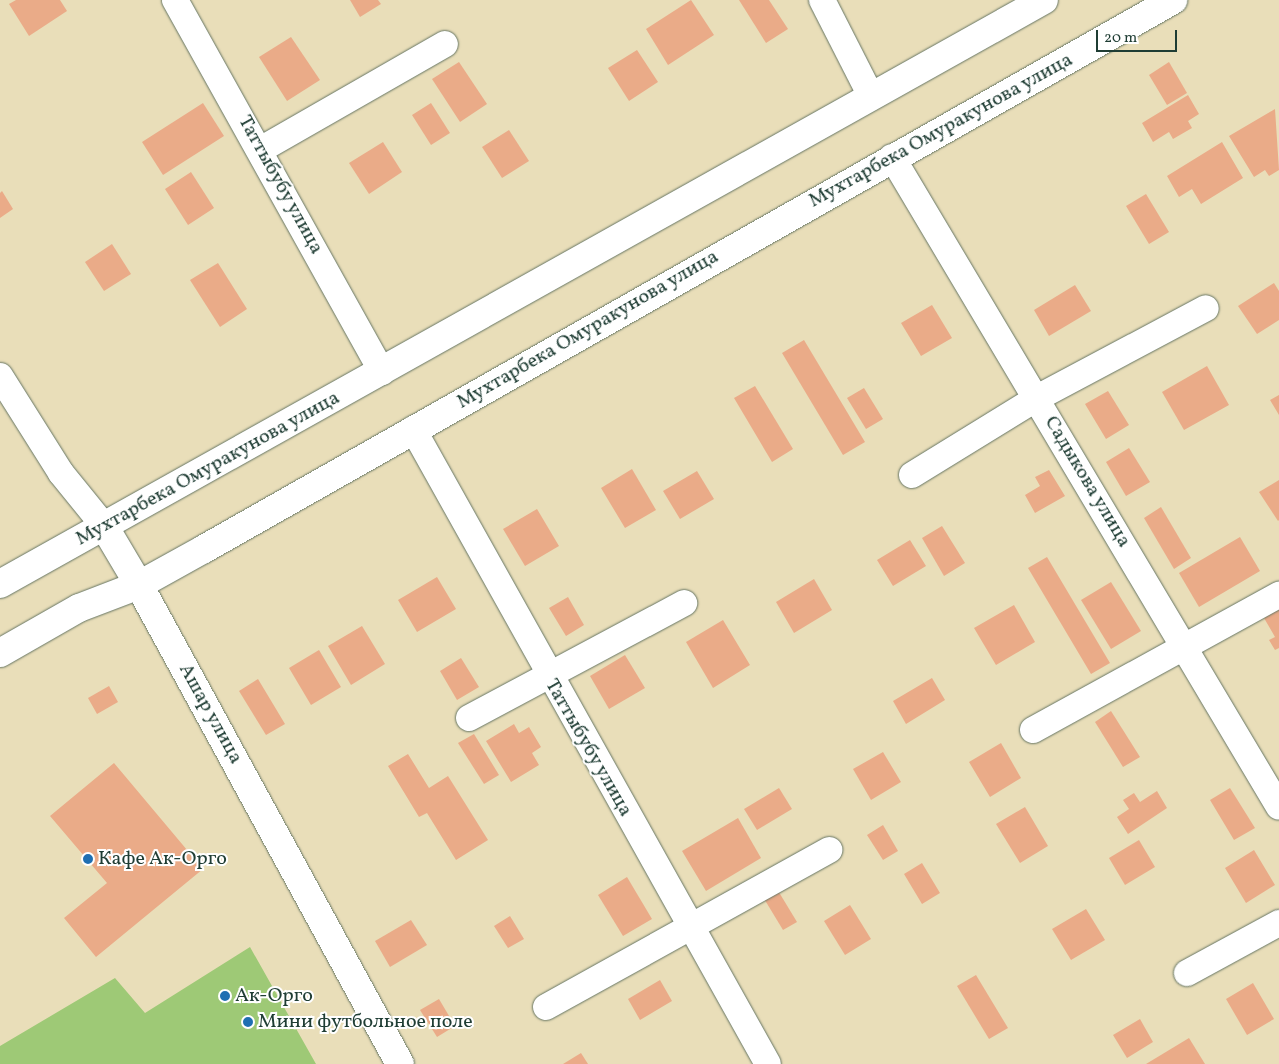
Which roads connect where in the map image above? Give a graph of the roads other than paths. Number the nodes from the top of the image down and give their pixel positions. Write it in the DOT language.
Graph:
graph roads {
  1 [pos="175,0"];
  2 [pos="822,0"];
  3 [pos="1044,0"];
  4 [pos="1173,0"];
  5 [pos="445,44"];
  6 [pos="871,96"];
  7 [pos="260,150"];
  8 [pos="892,157"];
  9 [pos="1206,308"];
  10 [pos="382,372"];
  11 [pos="0,376"];
  12 [pos="1037,398"];
  13 [pos="412,429"];
  14 [pos="912,475"];
  15 [pos="104,526"];
  16 [pos="0,584"];
  17 [pos="139,584"];
  18 [pos="1279,595"];
  19 [pos="684,603"];
  20 [pos="1185,645"];
  21 [pos="0,652"];
  22 [pos="548,678"];
  23 [pos="469,718"];
  24 [pos="1033,730"];
  25 [pos="1279,807"];
  26 [pos="829,850"];
  27 [pos="1279,923"];
  28 [pos="690,928"];
  29 [pos="1187,973"];
  30 [pos="546,1007"];
  31 [pos="400,1064"];
  32 [pos="768,1064"];
  1 -- 7 [label="street, Таттыбубу улица"];
  2 -- 6 [label="street"];
  3 -- 6 [label="main road, Мухтарбека Омуракунова улица"];
  4 -- 8 [label="main road, Мухтарбека Омуракунова улица"];
  5 -- 7 [label="street"];
  6 -- 10 [label="main road, Мухтарбека Омуракунова улица"];
  7 -- 10 [label="street, Таттыбубу улица"];
  8 -- 12 [label="street, Садыкова улица"];
  8 -- 13 [label="main road, Мухтарбека Омуракунова улица"];
  9 -- 12 [label="street"];
  10 -- 15 [label="main road, Мухтарбека Омуракунова улица"];
  11 -- 15 [label="street, Ашар улица"];
  12 -- 14 [label="street"];
  12 -- 20 [label="street, Садыкова улица"];
  13 -- 17 [label="main road, Мухтарбека Омуракунова улица"];
  13 -- 22 [label="street, Таттыбубу улица"];
  15 -- 16 [label="main road, Мухтарбека Омуракунова улица"];
  15 -- 17 [label="main road, Ашар улица"];
  17 -- 21 [label="main road, Мухтарбека Омуракунова улица"];
  17 -- 31 [label="main road, Ашар улица"];
  18 -- 20 [label="street"];
  19 -- 22 [label="street"];
  20 -- 24 [label="street"];
  20 -- 25 [label="street, Садыкова улица"];
  22 -- 23 [label="street"];
  22 -- 28 [label="street, Таттыбубу улица"];
  26 -- 28 [label="street"];
  27 -- 29 [label="street"];
  28 -- 30 [label="street"];
  28 -- 32 [label="street, Таттыбубу улица"];
}
